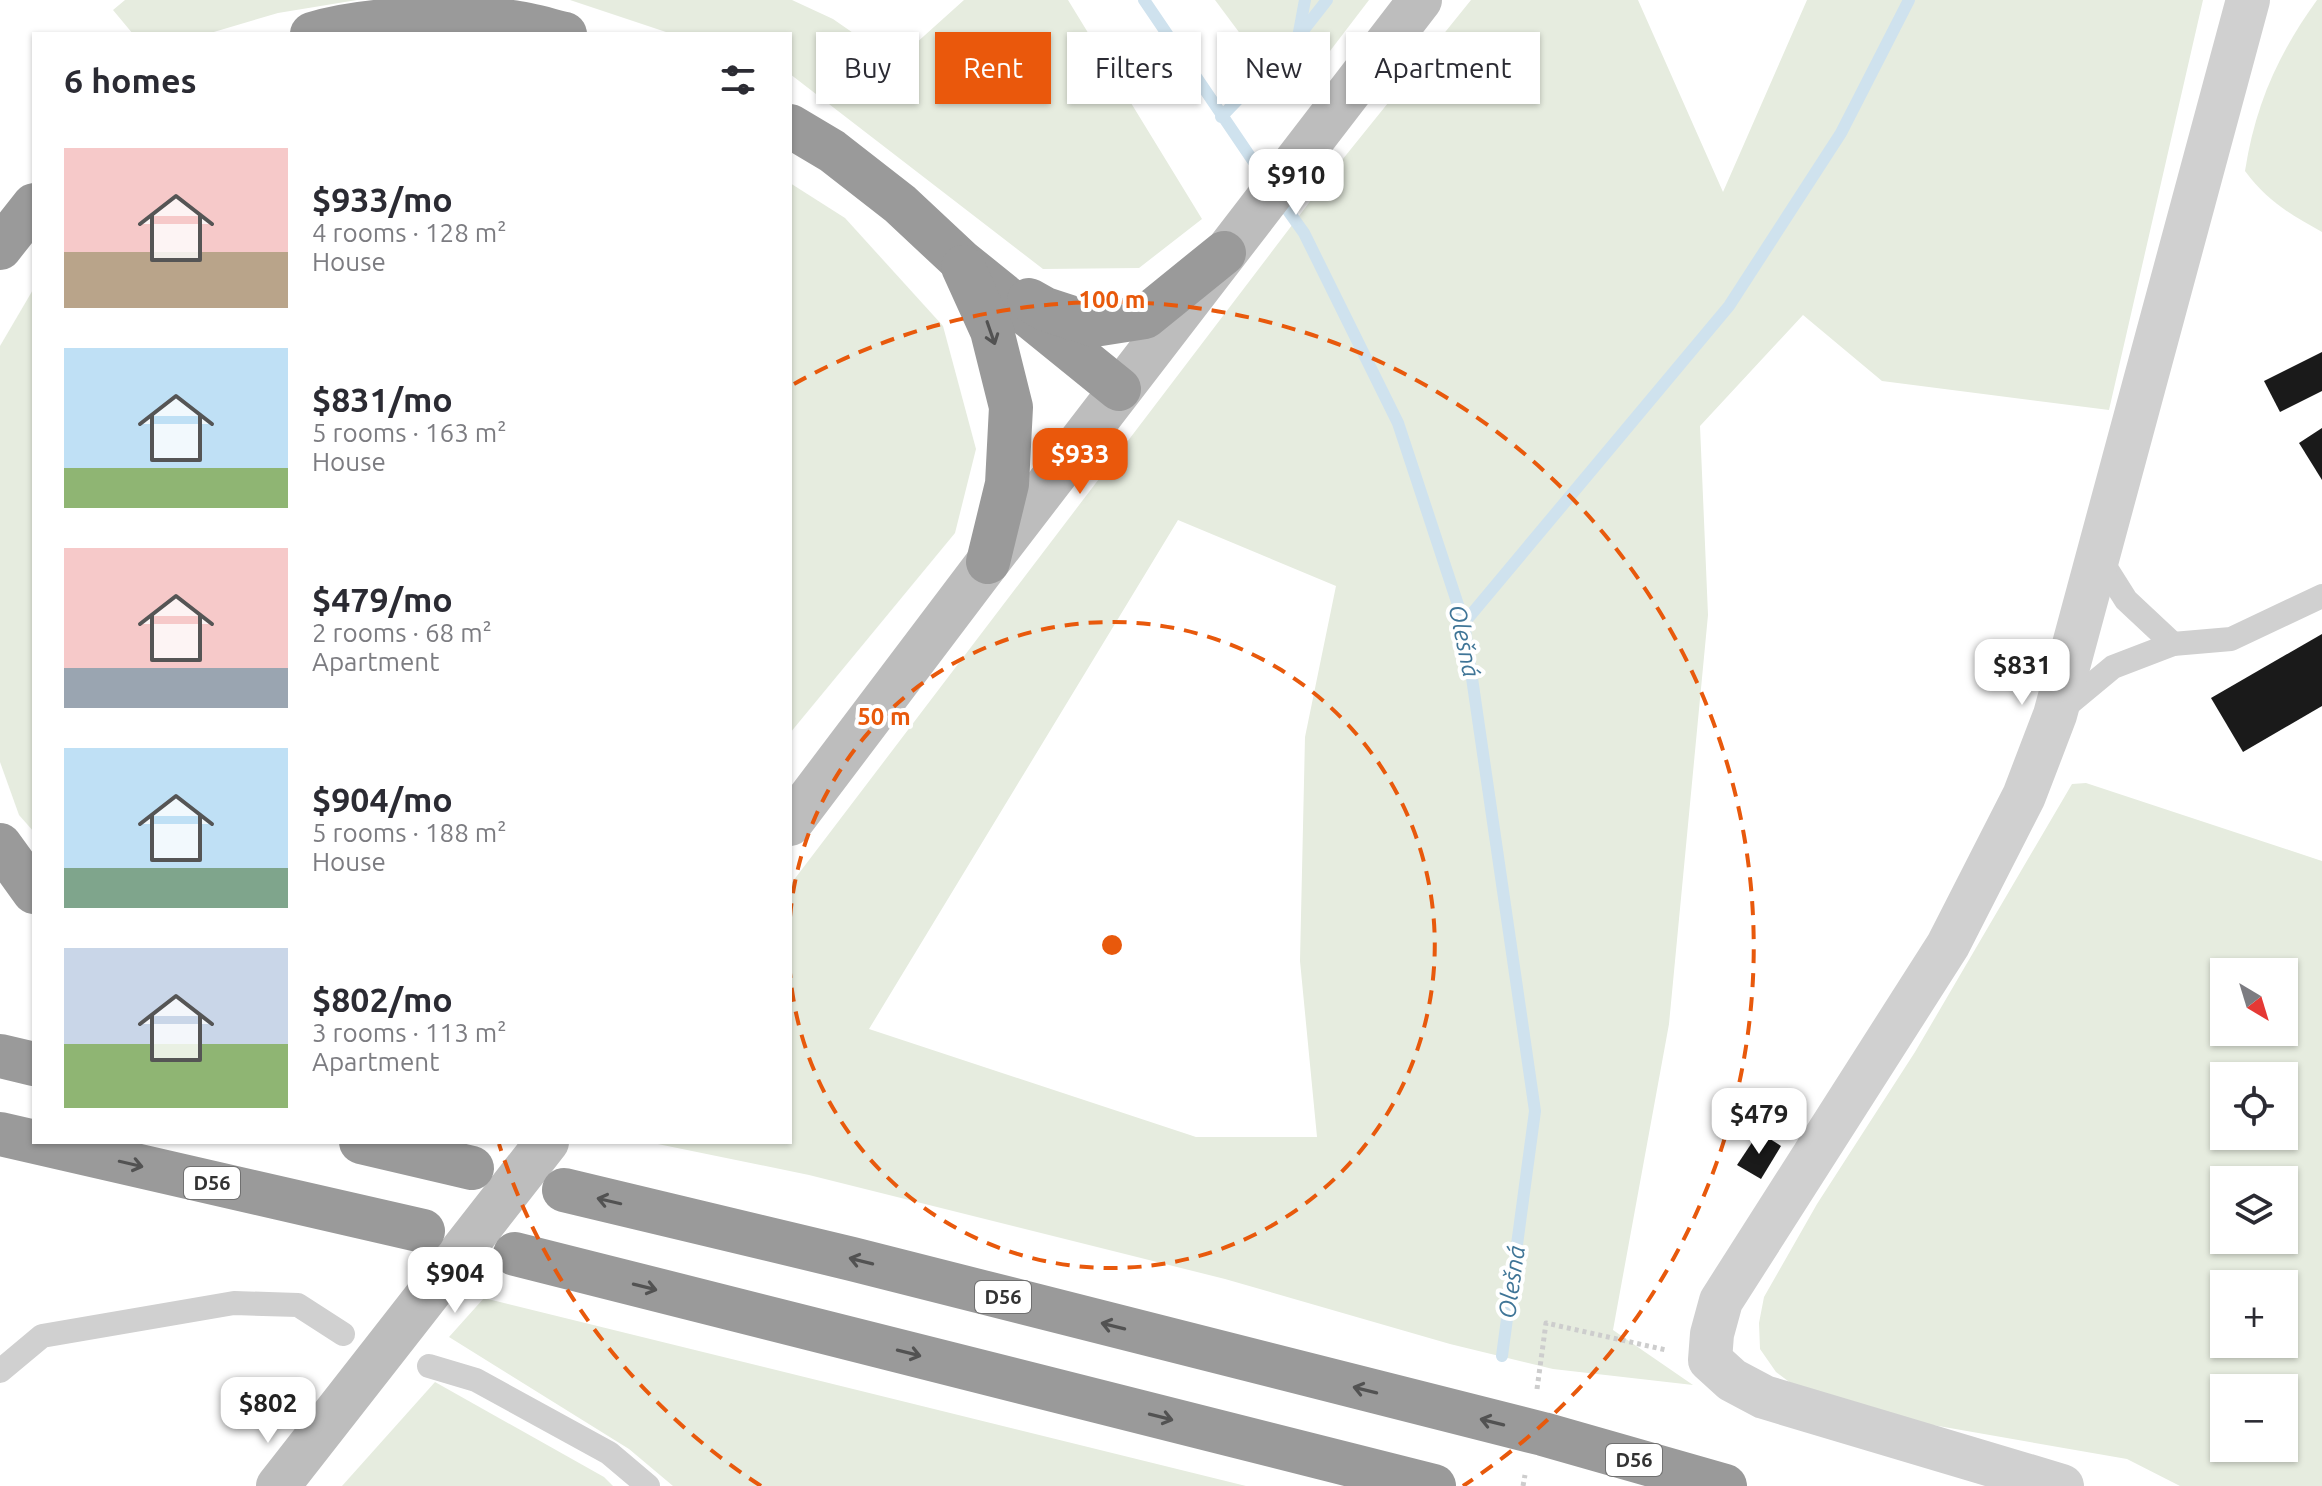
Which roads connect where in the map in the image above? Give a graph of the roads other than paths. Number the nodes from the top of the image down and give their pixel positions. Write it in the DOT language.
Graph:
graph roads {
  1 [pos="1420,0"];
  2 [pos="2248,0"];
  3 [pos="319,32"];
  4 [pos="556,32"];
  5 [pos="792,127"];
  6 [pos="32,208"];
  7 [pos="0,248"];
  8 [pos="1224,253"];
  9 [pos="961,261"];
  10 [pos="1119,389"];
  11 [pos="2097,554"];
  12 [pos="988,562"];
  13 [pos="2322,596"];
  14 [pos="2173,644"];
  15 [pos="2055,715"];
  16 [pos="792,821"];
  17 [pos="0,845"];
  18 [pos="32,889"];
  19 [pos="0,1056"];
  20 [pos="32,1064"];
  21 [pos="0,1134"];
  22 [pos="32,1141"];
  23 [pos="44,1144"];
  24 [pos="370,1144"];
  25 [pos="421,1144"];
  26 [pos="545,1144"];
  27 [pos="564,1190"];
  28 [pos="423,1231"];
  29 [pos="515,1254"];
  30 [pos="343,1334"];
  31 [pos="429,1366"];
  32 [pos="0,1371"];
  33 [pos="278,1486"];
  34 [pos="648,1486"];
  35 [pos="1432,1486"];
  36 [pos="1725,1486"];
  37 [pos="2062,1486"];
  1 -- 8 [label="street"];
  2 -- 11 [label="street"];
  3 -- 4 [label="highway"];
  5 -- 9 [label="highway"];
  6 -- 7 [label="highway"];
  8 -- 9 [label="highway"];
  8 -- 10 [label="street"];
  9 -- 10 [label="highway"];
  9 -- 12 [label="highway, one-way"];
  10 -- 12 [label="street"];
  11 -- 14 [label="lane"];
  11 -- 15 [label="street"];
  12 -- 16 [label="street"];
  13 -- 14 [label="lane"];
  14 -- 15 [label="lane"];
  15 -- 37 [label="street"];
  17 -- 18 [label="highway"];
  19 -- 20 [label="highway"];
  21 -- 22 [label="highway, D56, one-way"];
  23 -- 28 [label="highway, D56, one-way"];
  24 -- 25 [label="highway"];
  26 -- 33 [label="street"];
  36 -- 27 [label="highway, D56, one-way"];
  29 -- 35 [label="highway, one-way"];
  30 -- 32 [label="lane"];
  31 -- 34 [label="lane"];
}
